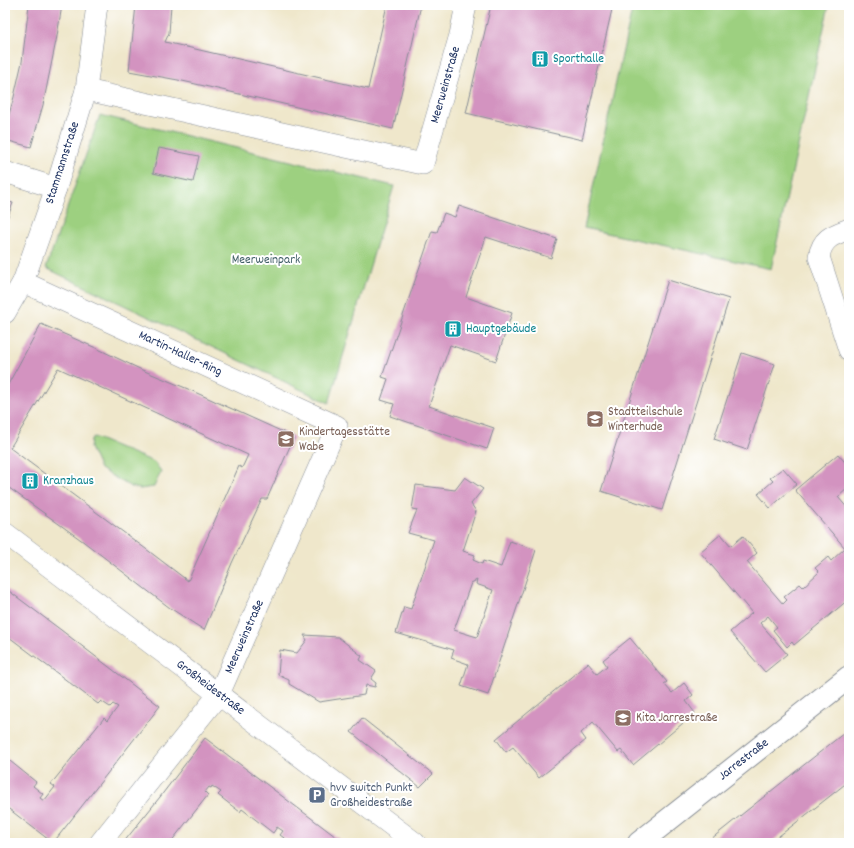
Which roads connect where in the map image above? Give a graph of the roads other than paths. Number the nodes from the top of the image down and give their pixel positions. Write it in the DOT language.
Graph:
graph roads {
  1 [pos="97,5"];
  2 [pos="466,5"];
  3 [pos="86,90"];
  4 [pos="5,172"];
  5 [pos="56,188"];
  6 [pos="849,229"];
  7 [pos="22,282"];
  8 [pos="5,313"];
  9 [pos="849,350"];
  10 [pos="337,426"];
  11 [pos="5,533"];
  12 [pos="849,677"];
  13 [pos="219,694"];
  14 [pos="100,843"];
  15 [pos="415,843"];
  16 [pos="639,843"];
  1 -- 3 [label="street, Stammannstraße"];
  2 -- 3 [label="street, Meerweinstraße"];
  3 -- 5 [label="street, Stammannstraße"];
  4 -- 5 [label="street"];
  5 -- 7 [label="street, Stammannstraße"];
  6 -- 9 [label="street"];
  7 -- 8 [label="street, Stammannstraße"];
  7 -- 10 [label="street, Martin-Haller-Ring"];
  10 -- 13 [label="street, Meerweinstraße"];
  11 -- 13 [label="street, Großheidestraße"];
  12 -- 16 [label="street, Jarrestraße"];
  13 -- 14 [label="street, Meerweinstraße"];
  13 -- 15 [label="street, Großheidestraße"];
}
